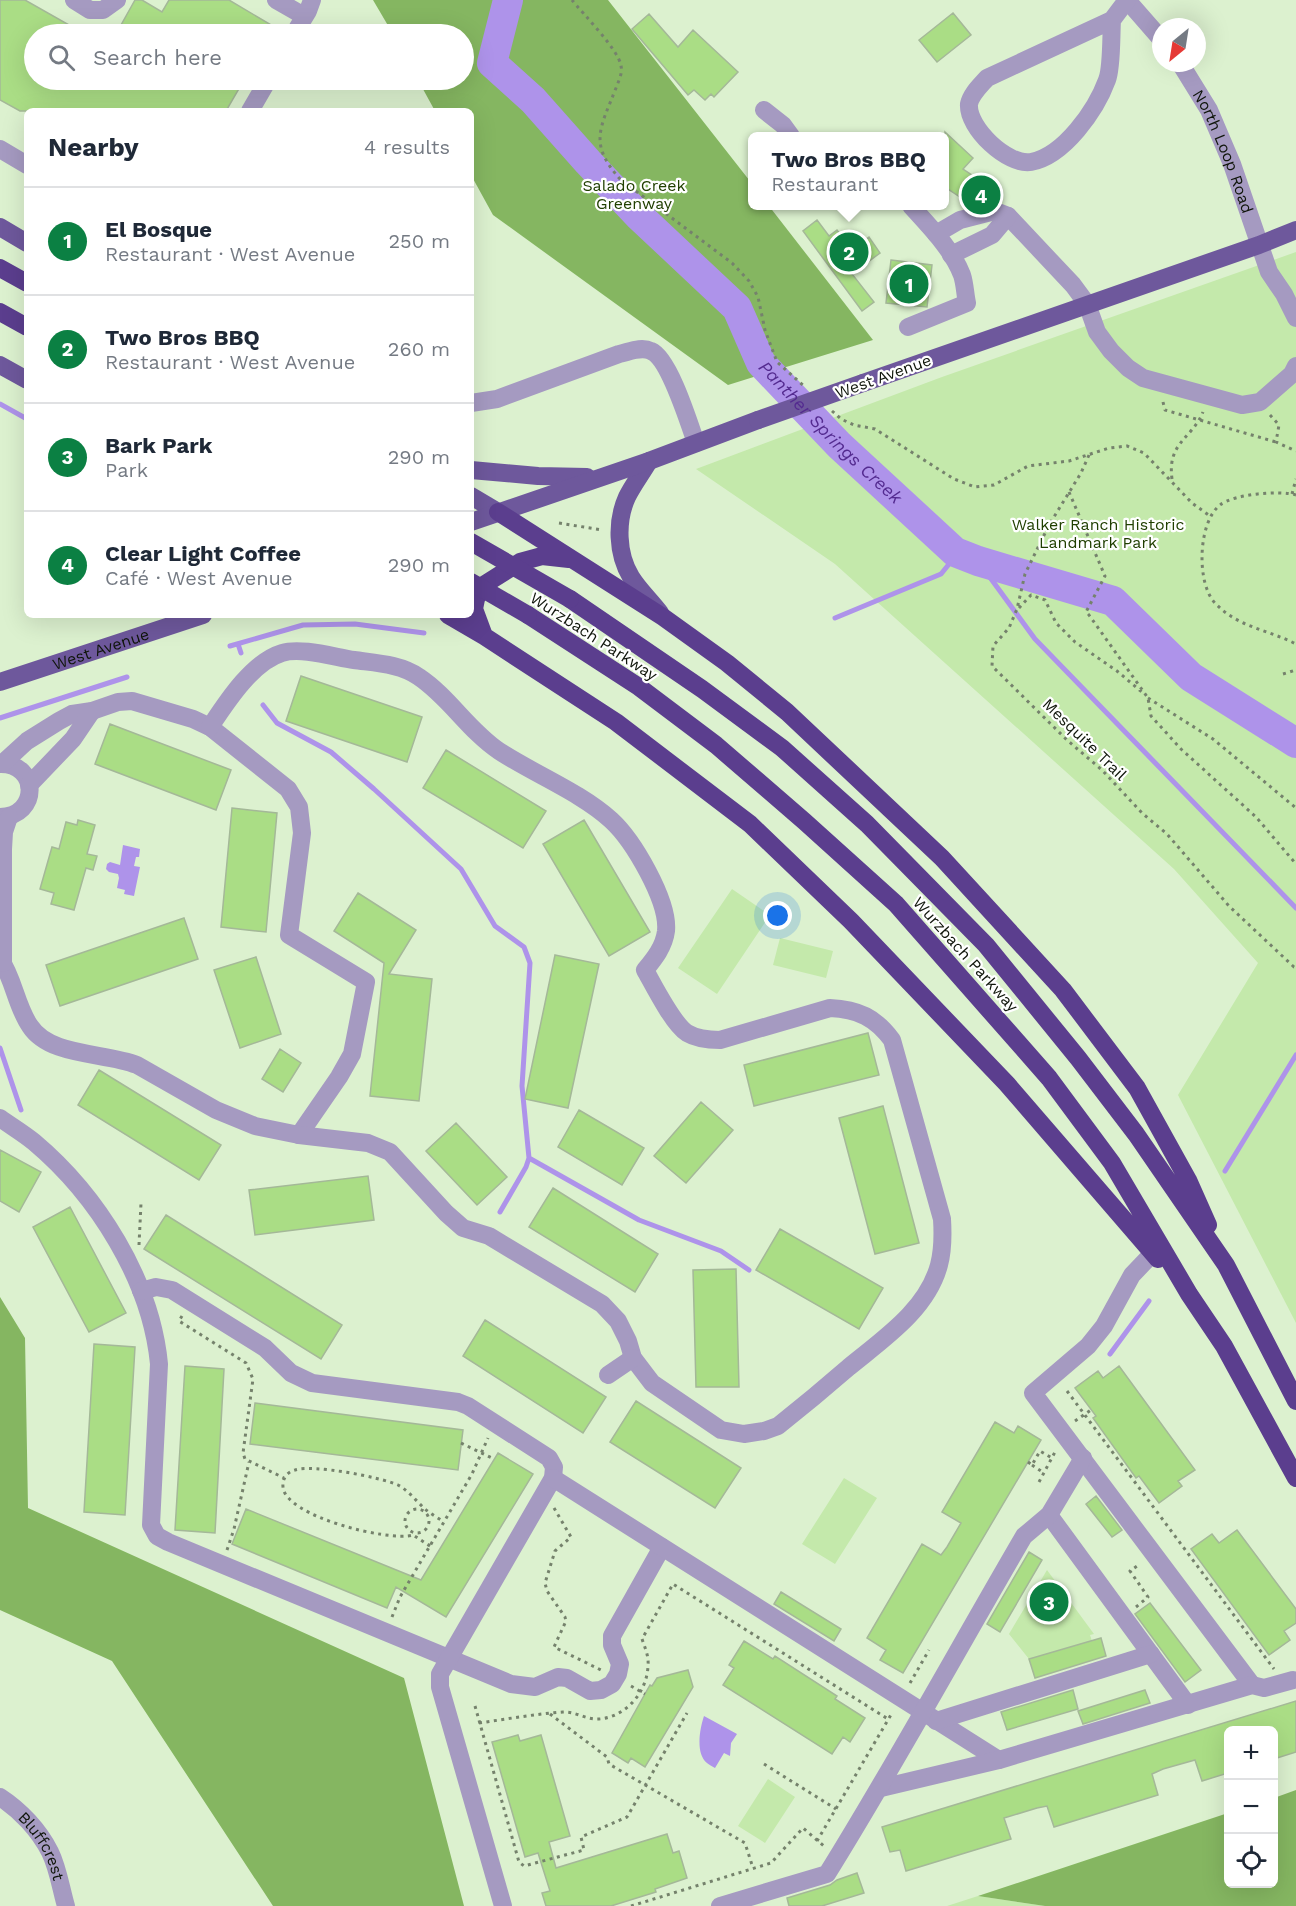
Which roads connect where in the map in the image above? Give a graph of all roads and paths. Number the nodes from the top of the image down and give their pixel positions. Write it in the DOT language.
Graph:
graph roads {
  1 [pos="74,0"];
  2 [pos="117,0"];
  3 [pos="276,0"];
  4 [pos="572,0"];
  5 [pos="1127,0"];
  6 [pos="308,8"];
  7 [pos="1112,20"];
  8 [pos="299,24"];
  9 [pos="1152,29"];
  10 [pos="1186,72"];
  11 [pos="262,90"];
  12 [pos="252,108"];
  13 [pos="764,110"];
  14 [pos="788,132"];
  15 [pos="0,149"];
  16 [pos="24,163"];
  17 [pos="915,210"];
  18 [pos="1008,216"];
  19 [pos="0,227"];
  20 [pos="1296,230"];
  21 [pos="936,234"];
  22 [pos="24,241"];
  23 [pos="1259,244"];
  24 [pos="951,255"];
  25 [pos="0,267"];
  26 [pos="24,281"];
  27 [pos="1087,304"];
  28 [pos="0,312"];
  29 [pos="1296,318"];
  30 [pos="24,325"];
  31 [pos="908,327"];
  32 [pos="0,365"];
  33 [pos="1296,366"];
  34 [pos="24,378"];
  35 [pos="809,390"];
  36 [pos="1209,396"];
  37 [pos="1260,402"];
  38 [pos="474,403"];
  39 [pos="825,405"];
  40 [pos="696,443"];
  41 [pos="1296,451"];
  42 [pos="1089,455"];
  43 [pos="649,461"];
  44 [pos="474,470"];
  45 [pos="601,477"];
  46 [pos="1296,479"];
  47 [pos="1172,481"];
  48 [pos="1070,492"];
  49 [pos="1294,495"];
  50 [pos="474,498"];
  51 [pos="498,512"];
  52 [pos="1209,516"];
  53 [pos="474,521"];
  54 [pos="559,523"];
  55 [pos="609,531"];
  56 [pos="474,544"];
  57 [pos="577,560"];
  58 [pos="474,584"];
  59 [pos="1017,609"];
  60 [pos="663,617"];
  61 [pos="184,618"];
  62 [pos="451,618"];
  63 [pos="484,636"];
  64 [pos="1296,644"];
  65 [pos="1296,670"];
  66 [pos="1283,674"];
  67 [pos="0,682"];
  68 [pos="1148,698"];
  69 [pos="92,711"];
  70 [pos="210,727"];
  71 [pos="46,729"];
  72 [pos="63,749"];
  73 [pos="1,764"];
  74 [pos="29,785"];
  75 [pos="1296,808"];
  76 [pos="4,817"];
  77 [pos="1296,864"];
  78 [pos="1,913"];
  79 [pos="1,961"];
  80 [pos="1296,967"];
  81 [pos="0,1118"];
  82 [pos="299,1136"];
  83 [pos="141,1203"];
  84 [pos="138,1252"];
  85 [pos="1153,1253"];
  86 [pos="1226,1265"];
  87 [pos="141,1291"];
  88 [pos="1189,1294"];
  89 [pos="183,1314"];
  90 [pos="633,1358"];
  91 [pos="608,1375"];
  92 [pos="1067,1391"];
  93 [pos="1296,1401"];
  94 [pos="1091,1410"];
  95 [pos="1084,1413"];
  96 [pos="1072,1424"];
  97 [pos="490,1434"];
  98 [pos="461,1443"];
  99 [pos="1050,1445"];
  100 [pos="482,1452"];
  101 [pos="1052,1458"];
  102 [pos="1083,1458"];
  103 [pos="494,1459"];
  104 [pos="249,1462"];
  105 [pos="1044,1473"];
  106 [pos="284,1478"];
  107 [pos="553,1478"];
  108 [pos="1296,1478"];
  109 [pos="1039,1482"];
  110 [pos="553,1506"];
  111 [pos="422,1508"];
  112 [pos="1049,1515"];
  113 [pos="444,1522"];
  114 [pos="412,1534"];
  115 [pos="1176,1536"];
  116 [pos="1169,1541"];
  117 [pos="430,1546"];
  118 [pos="662,1547"];
  119 [pos="1146,1560"];
  120 [pos="223,1565"];
  121 [pos="1132,1610"];
  122 [pos="390,1621"];
  123 [pos="929,1650"];
  124 [pos="1151,1654"];
  125 [pos="449,1659"];
  126 [pos="1275,1670"];
  127 [pos="606,1673"];
  128 [pos="1293,1680"];
  129 [pos="1252,1685"];
  130 [pos="631,1686"];
  131 [pos="907,1688"];
  132 [pos="643,1693"];
  133 [pos="1188,1705"];
  134 [pos="475,1706"];
  135 [pos="896,1707"];
  136 [pos="550,1713"];
  137 [pos="687,1713"];
  138 [pos="929,1716"];
  139 [pos="888,1719"];
  140 [pos="479,1723"];
  141 [pos="999,1760"];
  142 [pos="764,1764"];
  143 [pos="645,1785"];
  144 [pos="881,1788"];
  145 [pos="0,1797"];
  146 [pos="836,1809"];
  147 [pos="817,1841"];
  148 [pos="826,1849"];
  149 [pos="753,1868"];
  150 [pos="66,1906"];
  151 [pos="502,1906"];
  152 [pos="631,1906"];
  153 [pos="720,1906"];
  1 -- 2 [label="street"];
  3 -- 6 [label="street"];
  4 -- 35 [label="path"];
  5 -- 7 [label="street"];
  5 -- 9 [label="street"];
  6 -- 8 [label="street"];
  7 -- 7 [label="street"];
  10 -- 23 [label="street, North Loop Road"];
  11 -- 12 [label="street"];
  13 -- 14 [label="street"];
  15 -- 16 [label="street"];
  17 -- 21 [label="street"];
  18 -- 21 [label="street"];
  18 -- 24 [label="street"];
  18 -- 27 [label="street"];
  19 -- 22 [label="main road"];
  20 -- 23 [label="main road, West Avenue"];
  21 -- 24 [label="street"];
  23 -- 27 [label="main road, West Avenue"];
  23 -- 29 [label="street, North Loop Road"];
  24 -- 31 [label="street"];
  25 -- 26 [label="highway"];
  27 -- 36 [label="street"];
  27 -- 40 [label="main road, West Avenue, bridge"];
  28 -- 30 [label="highway"];
  32 -- 34 [label="main road"];
  33 -- 37 [label="street"];
  36 -- 37 [label="street"];
  36 -- 47 [label="path"];
  37 -- 41 [label="path"];
  38 -- 40 [label="street"];
  39 -- 42 [label="path"];
  40 -- 43 [label="main road, West Avenue"];
  42 -- 47 [label="path"];
  42 -- 48 [label="path, Mesquite Trail"];
  43 -- 45 [label="main road, West Avenue"];
  43 -- 60 [label="main road"];
  44 -- 45 [label="main road"];
  45 -- 51 [label="main road, West Avenue"];
  46 -- 49 [label="path"];
  47 -- 52 [label="path"];
  48 -- 59 [label="path, Mesquite Trail"];
  48 -- 68 [label="path"];
  49 -- 52 [label="path"];
  50 -- 51 [label="main road"];
  51 -- 53 [label="main road, West Avenue"];
  51 -- 57 [label="highway"];
  52 -- 64 [label="path"];
  54 -- 55 [label="path"];
  56 -- 86 [label="highway, Wurzbach Parkway, bridge"];
  57 -- 60 [label="highway"];
  57 -- 63 [label="highway"];
  58 -- 88 [label="highway, Wurzbach Parkway, bridge"];
  59 -- 68 [label="path"];
  59 -- 80 [label="path, Mesquite Trail"];
  60 -- 86 [label="highway"];
  61 -- 67 [label="main road, West Avenue"];
  62 -- 63 [label="highway"];
  63 -- 85 [label="highway"];
  65 -- 66 [label="path"];
  68 -- 75 [label="path"];
  68 -- 77 [label="path"];
  69 -- 70 [label="street"];
  69 -- 71 [label="street"];
  69 -- 72 [label="street"];
  70 -- 82 [label="street"];
  70 -- 90 [label="street"];
  71 -- 72 [label="street"];
  71 -- 73 [label="street"];
  72 -- 74 [label="street"];
  73 -- 74 [label="street"];
  74 -- 76 [label="street"];
  76 -- 78 [label="street"];
  78 -- 79 [label="street"];
  79 -- 82 [label="street"];
  81 -- 87 [label="street"];
  82 -- 90 [label="street"];
  83 -- 84 [label="path"];
  85 -- 88 [label="highway"];
  85 -- 102 [label="street"];
  86 -- 93 [label="highway, Wurzbach Parkway"];
  87 -- 107 [label="street"];
  87 -- 120 [label="street"];
  88 -- 108 [label="highway, Wurzbach Parkway"];
  89 -- 104 [label="path"];
  90 -- 91 [label="street"];
  92 -- 95 [label="path"];
  94 -- 95 [label="path"];
  95 -- 96 [label="path"];
  95 -- 115 [label="path"];
  97 -- 100 [label="path"];
  98 -- 100 [label="path"];
  99 -- 101 [label="path"];
  100 -- 103 [label="path"];
  100 -- 113 [label="path"];
  101 -- 105 [label="path"];
  101 -- 105 [label="path"];
  102 -- 112 [label="street"];
  102 -- 129 [label="street"];
  104 -- 106 [label="path"];
  104 -- 120 [label="path"];
  105 -- 109 [label="path"];
  106 -- 111 [label="path"];
  106 -- 114 [label="path"];
  107 -- 118 [label="street"];
  107 -- 125 [label="street"];
  110 -- 127 [label="path"];
  111 -- 113 [label="path"];
  111 -- 114 [label="path"];
  111 -- 114 [label="path"];
  112 -- 124 [label="street"];
  112 -- 138 [label="street"];
  113 -- 117 [label="path"];
  114 -- 117 [label="path"];
  115 -- 116 [label="path"];
  115 -- 126 [label="path"];
  117 -- 122 [label="path"];
  118 -- 125 [label="street"];
  118 -- 138 [label="street"];
  119 -- 121 [label="path"];
  120 -- 125 [label="street"];
  123 -- 131 [label="path"];
  124 -- 133 [label="street"];
  124 -- 138 [label="street"];
  125 -- 151 [label="street"];
  128 -- 129 [label="street"];
  129 -- 133 [label="street"];
  130 -- 132 [label="path"];
  132 -- 136 [label="path"];
  132 -- 139 [label="path"];
  133 -- 141 [label="street"];
  134 -- 140 [label="path"];
  135 -- 139 [label="path"];
  136 -- 140 [label="path"];
  136 -- 143 [label="path"];
  137 -- 143 [label="path"];
  138 -- 141 [label="street"];
  138 -- 144 [label="street"];
  139 -- 146 [label="path"];
  140 -- 143 [label="path"];
  141 -- 144 [label="street"];
  142 -- 146 [label="path"];
  143 -- 149 [label="path"];
  144 -- 153 [label="street"];
  145 -- 150 [label="street, Bluffcrest"];
  146 -- 147 [label="path"];
  147 -- 148 [label="path"];
  147 -- 149 [label="path"];
  149 -- 152 [label="path"];
}
